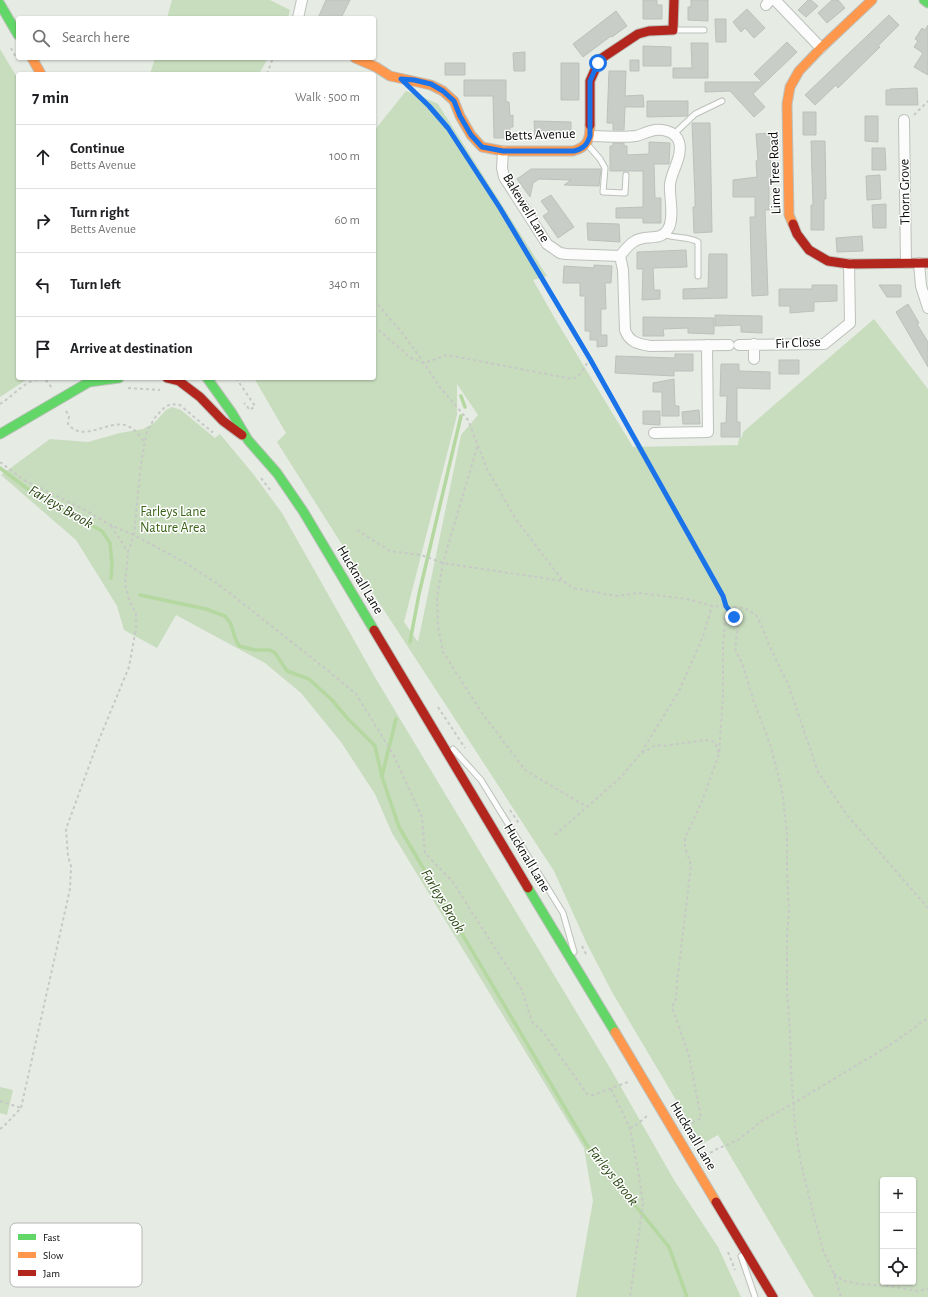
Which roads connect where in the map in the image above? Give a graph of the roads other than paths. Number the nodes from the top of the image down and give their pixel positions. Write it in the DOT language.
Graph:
graph roads {
  1 [pos="302,0"];
  2 [pos="674,0"];
  3 [pos="775,0"];
  4 [pos="872,0"];
  5 [pos="924,0"];
  6 [pos="928,3"];
  7 [pos="0,4"];
  8 [pos="298,16"];
  9 [pos="673,30"];
  10 [pos="704,30"];
  11 [pos="16,31"];
  12 [pos="821,48"];
  13 [pos="33,60"];
  14 [pos="359,60"];
  15 [pos="40,72"];
  16 [pos="722,101"];
  17 [pos="904,120"];
  18 [pos="674,134"];
  19 [pos="589,140"];
  20 [pos="503,151"];
  21 [pos="626,175"];
  22 [pos="664,234"];
  23 [pos="620,256"];
  24 [pos="906,263"];
  25 [pos="923,263"];
  26 [pos="849,264"];
  27 [pos="698,276"];
  28 [pos="928,308"];
  29 [pos="754,344"];
  30 [pos="707,345"];
  31 [pos="754,359"];
  32 [pos="90,380"];
  33 [pos="175,380"];
  34 [pos="208,380"];
  35 [pos="654,433"];
  36 [pos="0,434"];
  37 [pos="248,440"];
  38 [pos="427,718"];
  39 [pos="581,977"];
  40 [pos="731,1227"];
  41 [pos="755,1297"];
  42 [pos="773,1297"];
  1 -- 8 [label="street"];
  2 -- 9 [label="main road"];
  3 -- 12 [label="street"];
  4 -- 12 [label="main road, Lime Tree Road"];
  5 -- 6 [label="main road"];
  7 -- 11 [label="main road"];
  9 -- 10 [label="lane"];
  9 -- 19 [label="main road, Betts Avenue"];
  12 -- 26 [label="main road, Lime Tree Road"];
  13 -- 15 [label="main road"];
  14 -- 20 [label="main road, Betts Avenue"];
  16 -- 18 [label="lane"];
  17 -- 24 [label="street, Thorn Grove"];
  18 -- 19 [label="street"];
  18 -- 22 [label="street"];
  19 -- 20 [label="main road, Betts Avenue"];
  19 -- 21 [label="lane"];
  20 -- 23 [label="street, Bakewell Lane"];
  22 -- 23 [label="street"];
  22 -- 27 [label="lane"];
  23 -- 30 [label="street"];
  24 -- 25 [label="main road, Lime Tree Road"];
  24 -- 26 [label="main road, Lime Tree Road"];
  25 -- 28 [label="street"];
  26 -- 29 [label="street, Fir Close"];
  29 -- 30 [label="street, Fir Close"];
  29 -- 31 [label="street"];
  30 -- 35 [label="street"];
  32 -- 36 [label="main road"];
  33 -- 37 [label="main road, Hucknall Lane"];
  34 -- 37 [label="main road, Hucknall Lane"];
  37 -- 38 [label="main road, Hucknall Lane"];
  38 -- 39 [label="main road, Hucknall Lane"];
  38 -- 39 [label="lane"];
  39 -- 40 [label="main road, Hucknall Lane"];
  40 -- 41 [label="lane"];
  40 -- 42 [label="main road, Hucknall Lane"];
}
